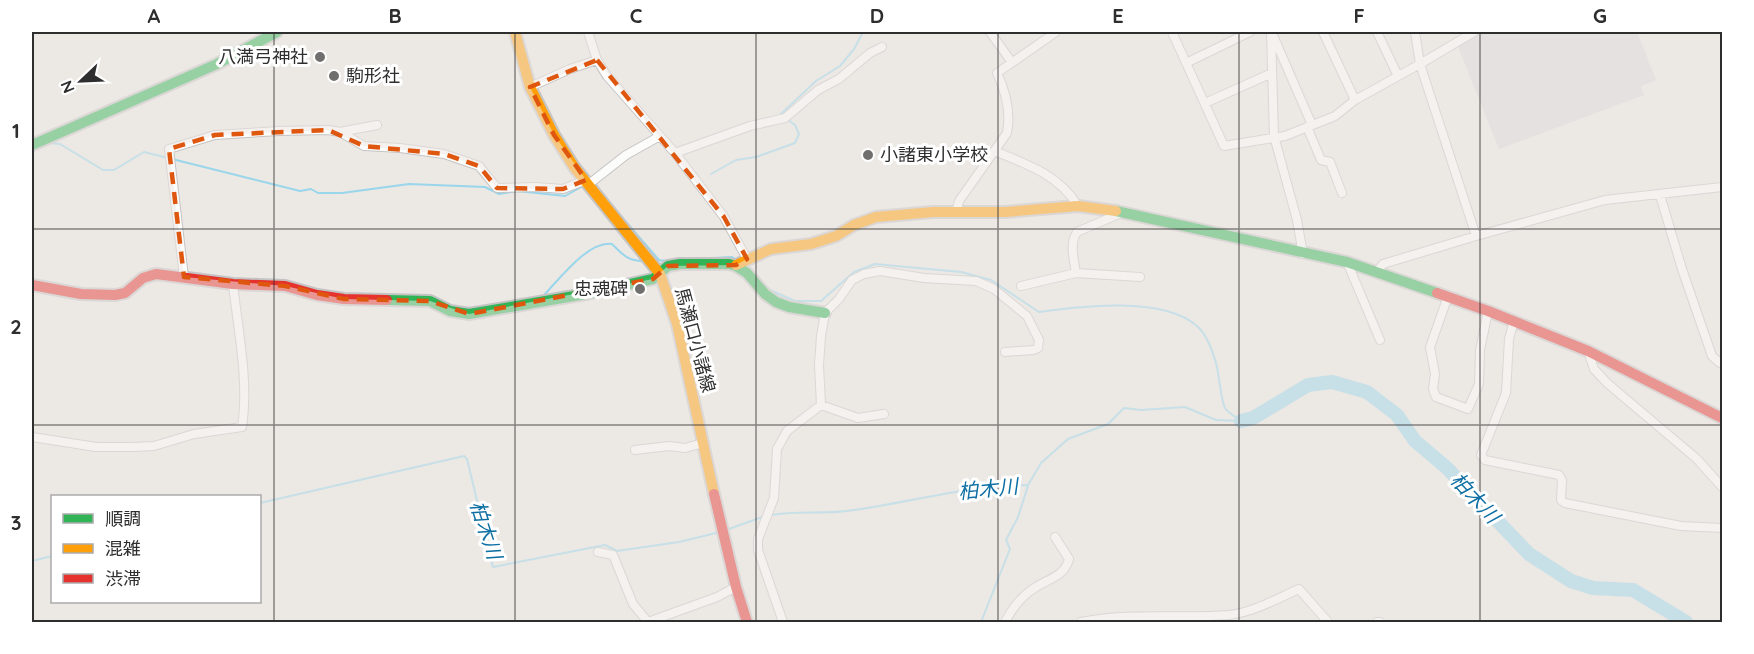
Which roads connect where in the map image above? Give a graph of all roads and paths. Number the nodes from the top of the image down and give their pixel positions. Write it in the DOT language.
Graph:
graph roads {
  1 [pos="277,32"];
  2 [pos="515,32"];
  3 [pos="588,32"];
  4 [pos="990,32"];
  5 [pos="1055,32"];
  6 [pos="1172,32"];
  7 [pos="1250,32"];
  8 [pos="1271,32"];
  9 [pos="1323,32"];
  10 [pos="1377,32"];
  11 [pos="1416,32"];
  12 [pos="1468,33"];
  13 [pos="882,47"];
  14 [pos="597,60"];
  15 [pos="1011,61"];
  16 [pos="1186,63"];
  17 [pos="1420,64"];
  18 [pos="1272,73"];
  19 [pos="1398,76"];
  20 [pos="530,87"];
  21 [pos="1355,100"];
  22 [pos="1205,103"];
  23 [pos="377,125"];
  24 [pos="1310,126"];
  25 [pos="340,132"];
  26 [pos="660,136"];
  27 [pos="1274,136"];
  28 [pos="32,145"];
  29 [pos="994,151"];
  30 [pos="675,153"];
  31 [pos="588,182"];
  32 [pos="1722,187"];
  33 [pos="1342,193"];
  34 [pos="1660,195"];
  35 [pos="1078,206"];
  36 [pos="956,213"];
  37 [pos="1121,213"];
  38 [pos="1476,236"];
  39 [pos="1303,254"];
  40 [pos="747,259"];
  41 [pos="1347,262"];
  42 [pos="736,265"];
  43 [pos="1377,272"];
  44 [pos="1076,273"];
  45 [pos="660,274"];
  46 [pos="184,277"];
  47 [pos="1140,277"];
  48 [pos="233,284"];
  49 [pos="32,285"];
  50 [pos="1021,286"];
  51 [pos="1447,298"];
  52 [pos="1488,311"];
  53 [pos="825,313"];
  54 [pos="1514,321"];
  55 [pos="1380,340"];
  56 [pos="1588,351"];
  57 [pos="1005,352"];
  58 [pos="1722,363"];
  59 [pos="821,405"];
  60 [pos="884,414"];
  61 [pos="1722,418"];
  62 [pos="32,437"];
  63 [pos="703,443"];
  64 [pos="635,450"];
  65 [pos="1722,487"];
  66 [pos="1722,528"];
  67 [pos="1055,537"];
  68 [pos="598,552"];
  69 [pos="736,587"];
  70 [pos="747,622"];
  71 [pos="783,622"];
  72 [pos="1005,622"];
  73 [pos="1081,622"];
  74 [pos="1328,622"];
  1 -- 28 [label="street"];
  2 -- 20 [label="street, 馬瀬口小諸線"];
  3 -- 14 [label="street"];
  4 -- 15 [label="street"];
  5 -- 15 [label="street"];
  6 -- 16 [label="street"];
  7 -- 16 [label="street"];
  8 -- 18 [label="street"];
  8 -- 24 [label="street"];
  9 -- 21 [label="street"];
  10 -- 19 [label="street"];
  11 -- 17 [label="street"];
  12 -- 17 [label="street"];
  13 -- 30 [label="street"];
  14 -- 20 [label="street"];
  14 -- 26 [label="street"];
  15 -- 29 [label="street"];
  16 -- 22 [label="street"];
  17 -- 19 [label="street"];
  17 -- 38 [label="street"];
  18 -- 22 [label="street"];
  18 -- 27 [label="street"];
  19 -- 21 [label="street"];
  20 -- 31 [label="street, 馬瀬口小諸線"];
  21 -- 24 [label="street"];
  22 -- 27 [label="street"];
  23 -- 25 [label="street"];
  24 -- 27 [label="street"];
  24 -- 33 [label="street"];
  25 -- 31 [label="street"];
  25 -- 46 [label="street"];
  26 -- 30 [label="street"];
  26 -- 31 [label="street"];
  27 -- 39 [label="street"];
  29 -- 35 [label="street"];
  29 -- 36 [label="street"];
  30 -- 40 [label="street"];
  31 -- 45 [label="street, 馬瀬口小諸線"];
  32 -- 34 [label="street"];
  34 -- 38 [label="street"];
  34 -- 58 [label="street"];
  35 -- 36 [label="street"];
  35 -- 37 [label="street"];
  36 -- 40 [label="street"];
  37 -- 39 [label="street"];
  37 -- 44 [label="street"];
  38 -- 43 [label="street"];
  39 -- 41 [label="street"];
  40 -- 42 [label="street"];
  41 -- 43 [label="street"];
  41 -- 55 [label="street"];
  42 -- 45 [label="street"];
  42 -- 53 [label="street"];
  43 -- 51 [label="street"];
  44 -- 47 [label="street"];
  44 -- 50 [label="street"];
  45 -- 48 [label="street"];
  45 -- 63 [label="street, 馬瀬口小諸線"];
  46 -- 48 [label="street"];
  46 -- 49 [label="street"];
  48 -- 62 [label="street"];
  51 -- 52 [label="street"];
  51 -- 52 [label="street"];
  52 -- 54 [label="street"];
  53 -- 57 [label="street"];
  53 -- 59 [label="street"];
  54 -- 56 [label="street"];
  54 -- 66 [label="street"];
  56 -- 61 [label="street"];
  56 -- 65 [label="street"];
  59 -- 60 [label="street"];
  59 -- 71 [label="street"];
  63 -- 64 [label="street"];
  63 -- 69 [label="street, 馬瀬口小諸線"];
  67 -- 72 [label="street"];
  68 -- 69 [label="street"];
  69 -- 70 [label="street, 馬瀬口小諸線"];
  73 -- 74 [label="street"];
}
